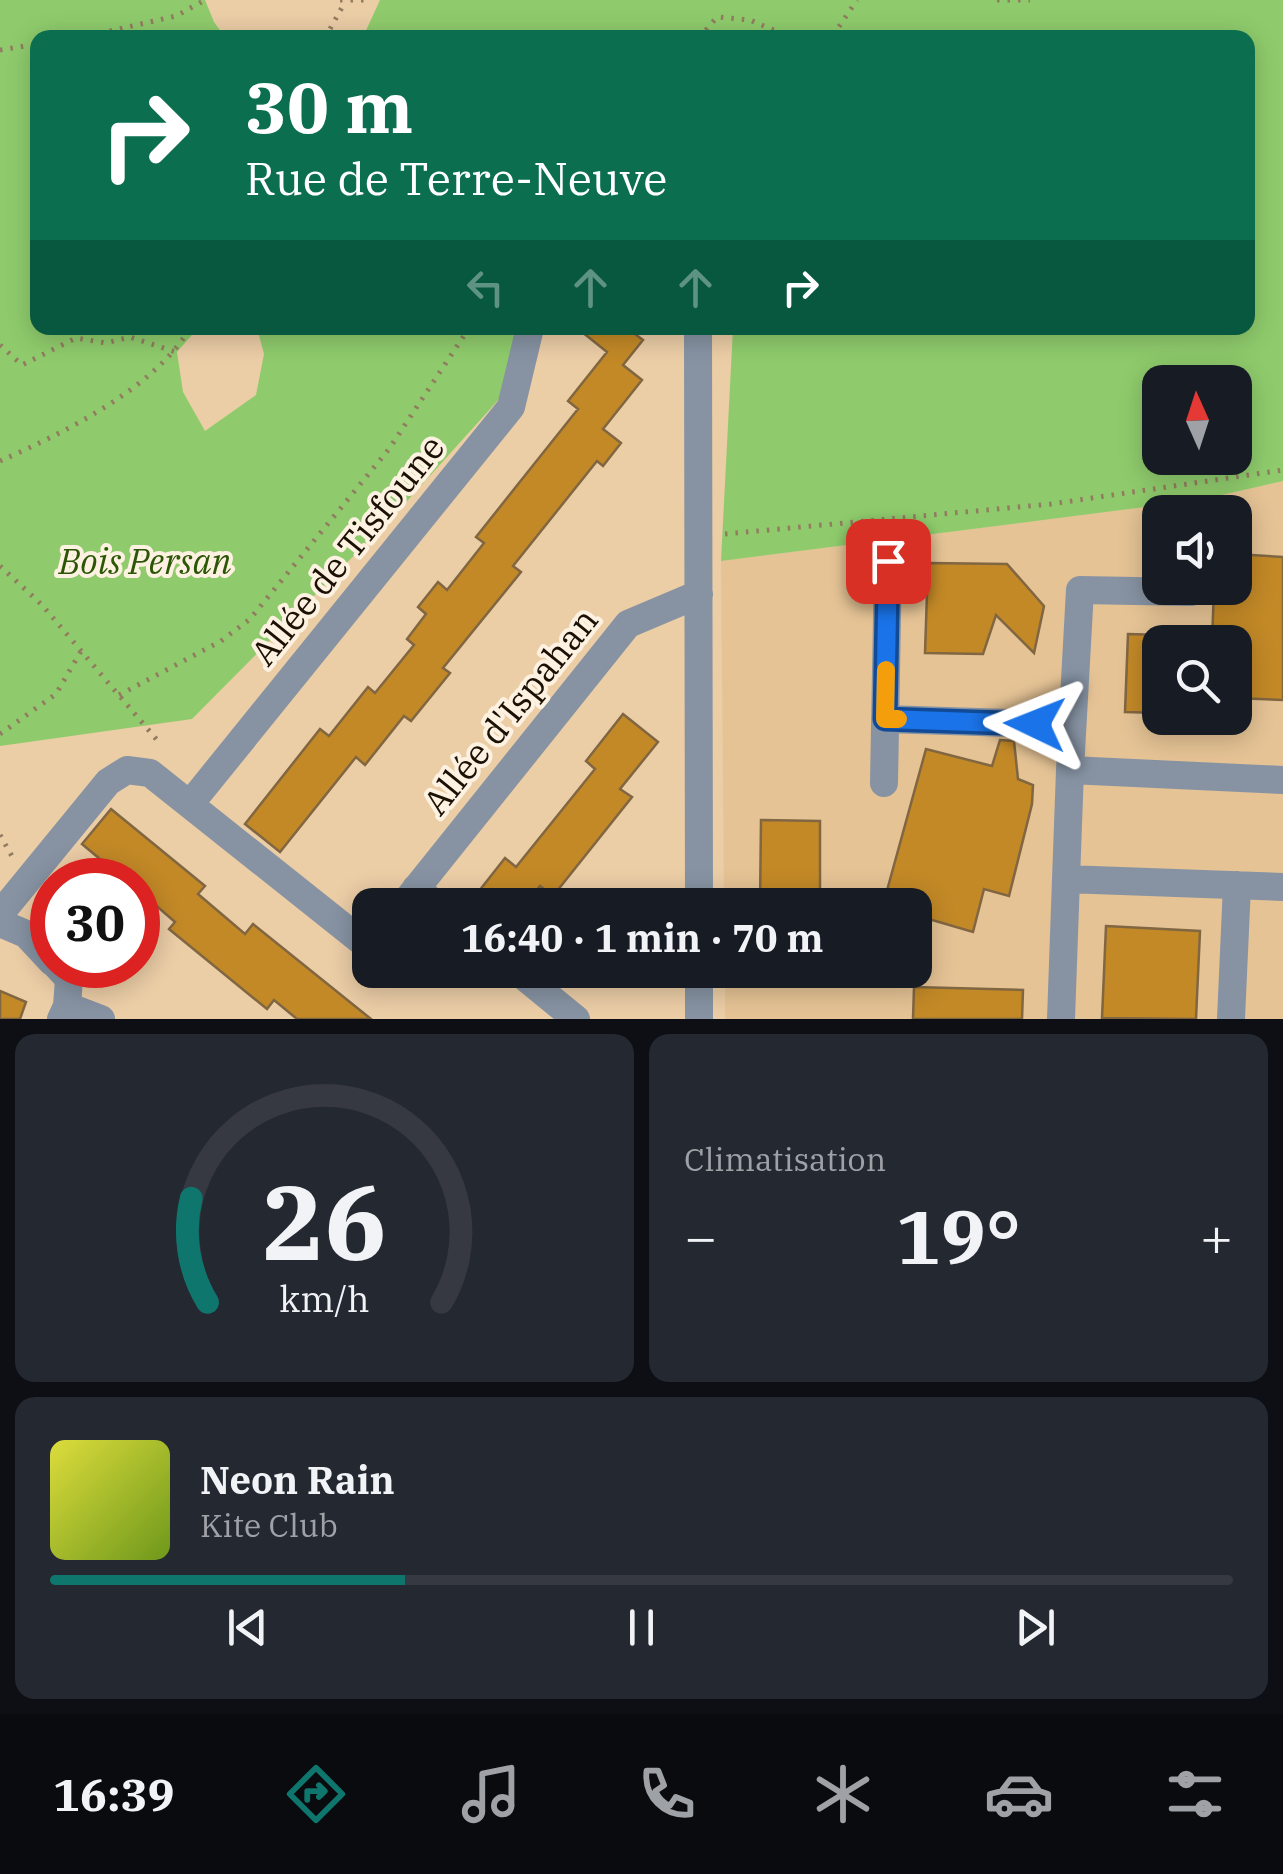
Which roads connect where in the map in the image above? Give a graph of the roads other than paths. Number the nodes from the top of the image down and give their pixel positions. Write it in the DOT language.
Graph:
graph roads {
  1 [pos="528,335"];
  2 [pos="698,335"];
  3 [pos="888,561"];
  4 [pos="1142,591"];
  5 [pos="699,594"];
  6 [pos="885,719"];
  7 [pos="1072,725"];
  8 [pos="1070,770"];
  9 [pos="1283,780"];
  10 [pos="884,782"];
  11 [pos="190,804"];
  12 [pos="1066,879"];
  13 [pos="1238,885"];
  14 [pos="1283,886"];
  15 [pos="426,888"];
  16 [pos="699,888"];
  17 [pos="0,914"];
  18 [pos="0,923"];
  19 [pos="352,933"];
  20 [pos="30,938"];
  21 [pos="538,988"];
  22 [pos="699,988"];
  23 [pos="64,1012"];
  24 [pos="100,1019"];
  25 [pos="576,1019"];
  26 [pos="699,1019"];
  27 [pos="1061,1019"];
  28 [pos="1232,1019"];
  1 -- 11 [label="street, Allée de Tisfoune"];
  2 -- 5 [label="street"];
  3 -- 6 [label="street"];
  4 -- 7 [label="street"];
  5 -- 15 [label="street, Allée d'Ispahan"];
  5 -- 16 [label="street"];
  6 -- 7 [label="street"];
  6 -- 10 [label="street"];
  7 -- 8 [label="street"];
  8 -- 9 [label="street"];
  8 -- 12 [label="street"];
  11 -- 17 [label="street"];
  11 -- 19 [label="street"];
  12 -- 13 [label="street"];
  12 -- 27 [label="street"];
  13 -- 14 [label="street"];
  13 -- 28 [label="street"];
  18 -- 20 [label="street"];
  21 -- 25 [label="street"];
  22 -- 26 [label="street"];
  23 -- 24 [label="street"];
}
